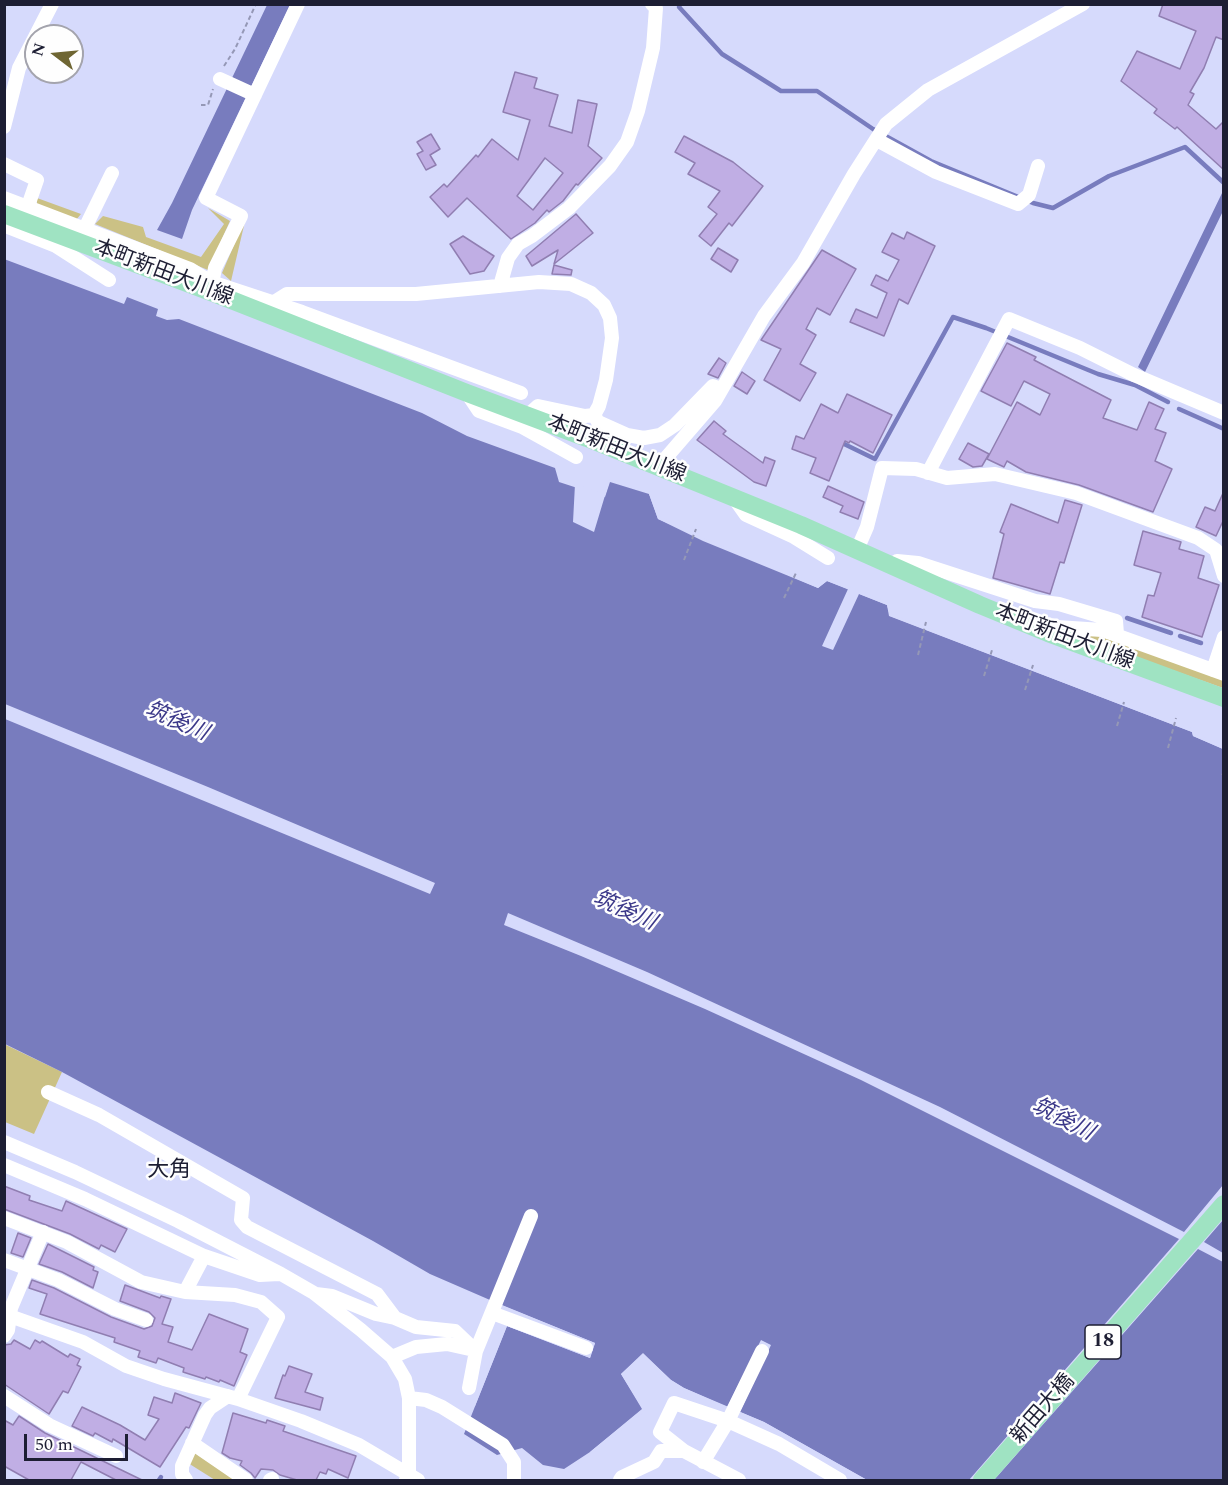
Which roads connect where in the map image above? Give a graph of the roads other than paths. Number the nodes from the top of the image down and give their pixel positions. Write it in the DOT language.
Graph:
graph roads {
  1 [pos="52,4"];
  2 [pos="298,4"];
  3 [pos="652,4"];
  4 [pos="1083,4"];
  5 [pos="220,79"];
  6 [pos="255,95"];
  7 [pos="4,127"];
  8 [pos="880,135"];
  9 [pos="4,164"];
  10 [pos="1038,166"];
  11 [pos="112,173"];
  12 [pos="4,198"];
  13 [pos="28,207"];
  14 [pos="4,214"];
  15 [pos="4,223"];
  16 [pos="85,228"];
  17 [pos="109,280"];
  18 [pos="500,286"];
  19 [pos="211,287"];
  20 [pos="267,307"];
  21 [pos="721,389"];
  22 [pos="467,393"];
  23 [pos="521,393"];
  24 [pos="1224,413"];
  25 [pos="528,415"];
  26 [pos="594,415"];
  27 [pos="576,457"];
  28 [pos="658,467"];
  29 [pos="928,473"];
  30 [pos="734,498"];
  31 [pos="857,550"];
  32 [pos="828,558"];
  33 [pos="892,566"];
  34 [pos="1224,576"];
  35 [pos="1048,633"];
  36 [pos="1117,634"];
  37 [pos="1224,637"];
  38 [pos="1218,672"];
  39 [pos="1224,698"];
  40 [pos="48,1092"];
  41 [pos="4,1142"];
  42 [pos="4,1164"];
  43 [pos="1224,1204"];
  44 [pos="531,1216"];
  45 [pos="4,1218"];
  46 [pos="44,1232"];
  47 [pos="204,1256"];
  48 [pos="4,1260"];
  49 [pos="27,1268"];
  50 [pos="281,1274"];
  51 [pos="185,1292"];
  52 [pos="314,1293"];
  53 [pos="492,1313"];
  54 [pos="7,1315"];
  55 [pos="395,1318"];
  56 [pos="146,1320"];
  57 [pos="4,1336"];
  58 [pos="586,1348"];
  59 [pos="476,1351"];
  60 [pos="762,1351"];
  61 [pos="392,1357"];
  62 [pos="469,1388"];
  63 [pos="4,1396"];
  64 [pos="233,1398"];
  65 [pos="409,1398"];
  66 [pos="728,1421"];
  67 [pos="192,1443"];
  68 [pos="684,1451"];
  69 [pos="116,1456"];
  70 [pos="703,1461"];
  71 [pos="411,1478"];
  72 [pos="186,1480"];
  73 [pos="246,1480"];
  74 [pos="514,1480"];
  75 [pos="620,1480"];
  76 [pos="739,1480"];
  77 [pos="840,1480"];
  78 [pos="982,1480"];
  1 -- 7 [label="street"];
  2 -- 6 [label="street"];
  3 -- 18 [label="street"];
  4 -- 8 [label="street"];
  5 -- 6 [label="street"];
  6 -- 19 [label="street"];
  8 -- 10 [label="street"];
  8 -- 21 [label="street"];
  9 -- 13 [label="street"];
  11 -- 16 [label="street"];
  12 -- 13 [label="street"];
  13 -- 16 [label="street"];
  14 -- 19 [label="main road, 本町新田大川線"];
  15 -- 17 [label="street"];
  16 -- 19 [label="street"];
  18 -- 20 [label="street"];
  18 -- 26 [label="street"];
  19 -- 20 [label="main road, 本町新田大川線"];
  20 -- 22 [label="main road, 本町新田大川線"];
  20 -- 23 [label="street"];
  21 -- 26 [label="street"];
  21 -- 28 [label="street"];
  22 -- 25 [label="main road, 本町新田大川線"];
  22 -- 27 [label="street"];
  24 -- 29 [label="street"];
  25 -- 26 [label="street"];
  25 -- 28 [label="main road, 本町新田大川線"];
  28 -- 30 [label="main road, 本町新田大川線"];
  29 -- 31 [label="street"];
  29 -- 34 [label="street"];
  30 -- 31 [label="main road, 本町新田大川線"];
  30 -- 32 [label="street"];
  31 -- 33 [label="main road, 本町新田大川線"];
  33 -- 35 [label="main road, 本町新田大川線"];
  33 -- 36 [label="street"];
  35 -- 36 [label="street"];
  35 -- 39 [label="main road, 本町新田大川線"];
  36 -- 38 [label="street"];
  37 -- 38 [label="street"];
  40 -- 55 [label="street"];
  41 -- 50 [label="street"];
  42 -- 47 [label="street"];
  43 -- 78 [label="main road, 新田大橋 / 18"];
  44 -- 53 [label="street"];
  45 -- 46 [label="street"];
  46 -- 49 [label="street"];
  46 -- 51 [label="street"];
  47 -- 50 [label="street"];
  47 -- 51 [label="street"];
  48 -- 49 [label="street"];
  49 -- 54 [label="street"];
  49 -- 56 [label="street"];
  50 -- 52 [label="street"];
  51 -- 64 [label="street"];
  52 -- 55 [label="street"];
  52 -- 61 [label="street"];
  53 -- 58 [label="street"];
  53 -- 59 [label="street"];
  54 -- 57 [label="street"];
  54 -- 64 [label="street"];
  55 -- 59 [label="street"];
  59 -- 61 [label="street"];
  59 -- 62 [label="street"];
  60 -- 66 [label="street"];
  61 -- 65 [label="street"];
  63 -- 69 [label="street"];
  64 -- 67 [label="street"];
  64 -- 71 [label="street"];
  65 -- 71 [label="street"];
  65 -- 74 [label="street"];
  66 -- 68 [label="street"];
  66 -- 70 [label="street"];
  66 -- 77 [label="street"];
  67 -- 72 [label="street"];
  67 -- 73 [label="street"];
  68 -- 70 [label="street"];
  68 -- 75 [label="street"];
  70 -- 76 [label="street"];
}
